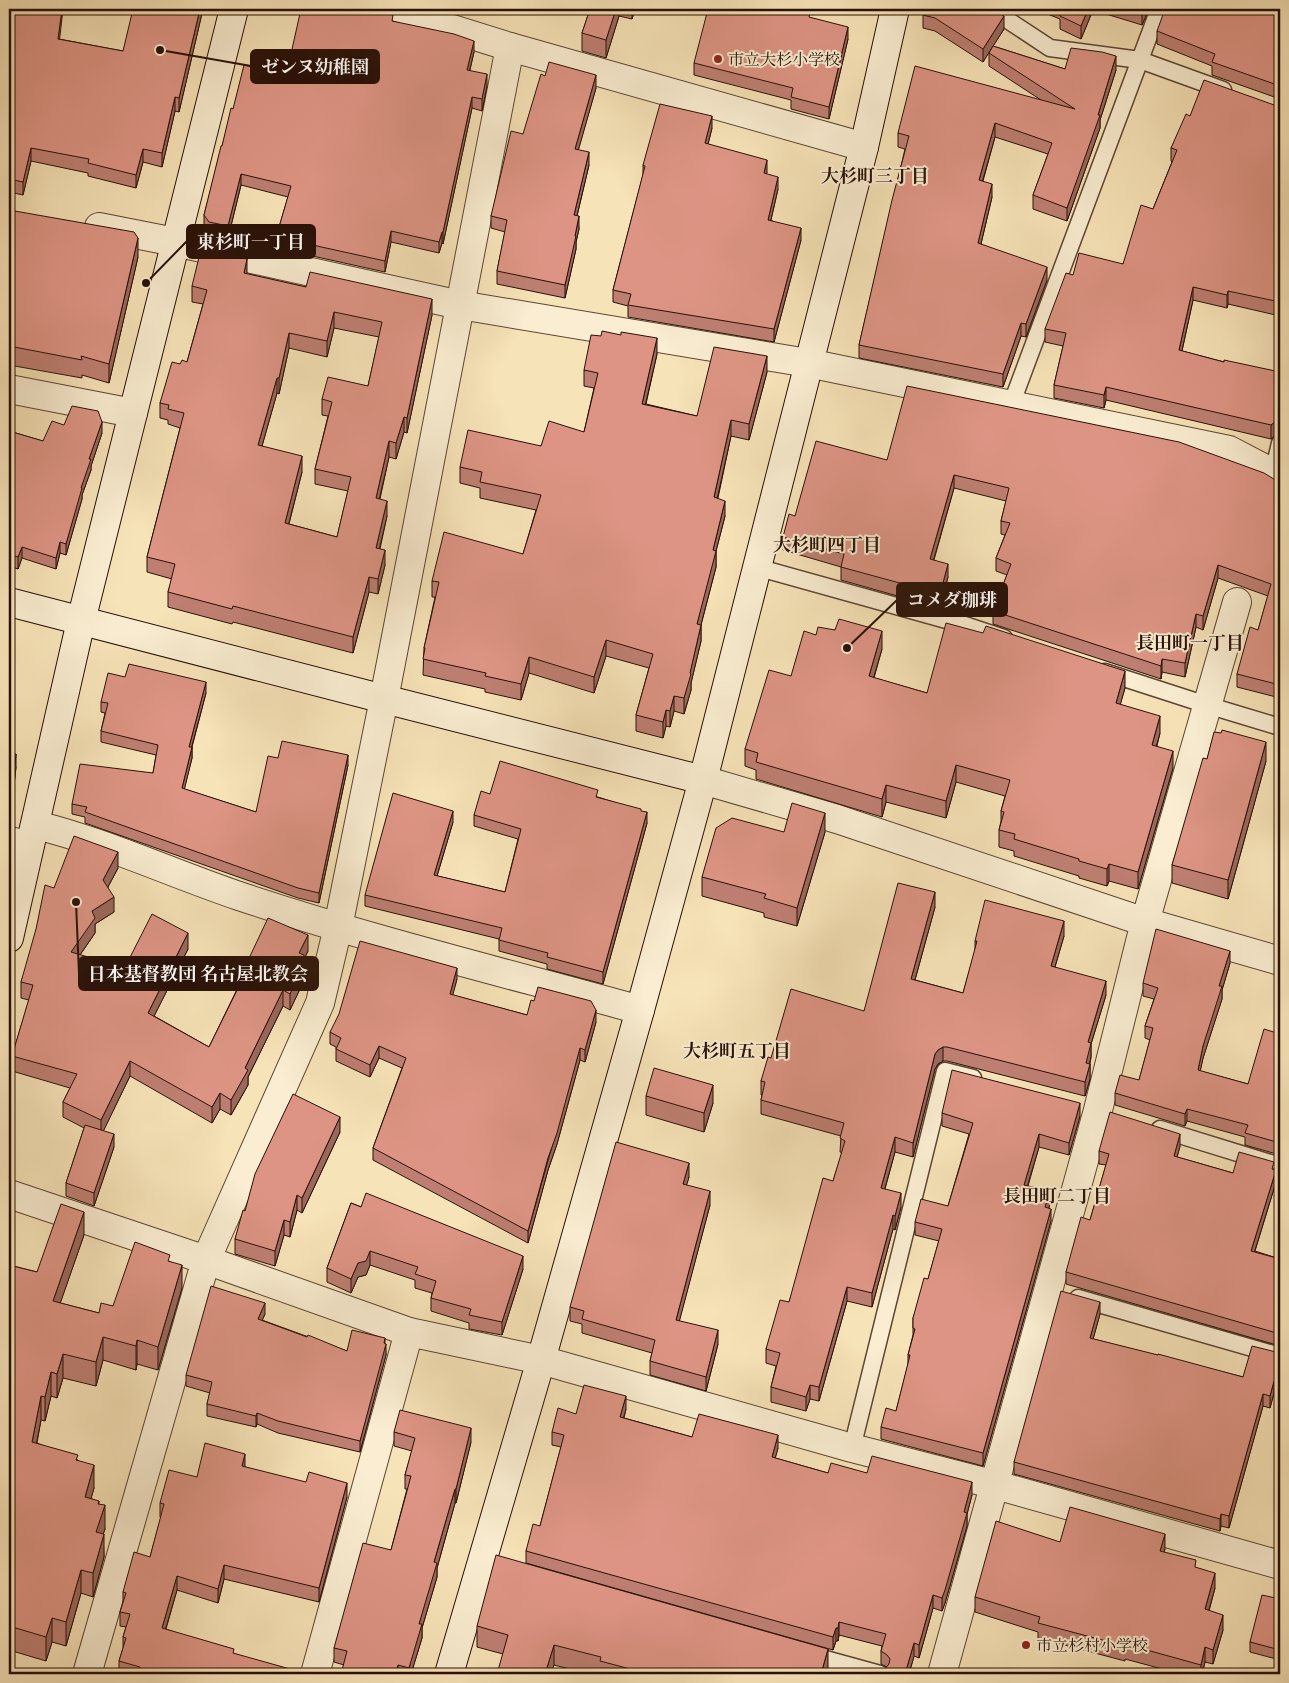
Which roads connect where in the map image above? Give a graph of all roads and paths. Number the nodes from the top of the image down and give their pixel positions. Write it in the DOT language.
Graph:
graph roads {
  1 [pos="234,9"];
  2 [pos="388,9"];
  3 [pos="895,9"];
  4 [pos="991,9"];
  5 [pos="1159,9"];
  6 [pos="510,47"];
  7 [pos="1140,60"];
  8 [pos="1234,94"];
  9 [pos="864,147"];
  10 [pos="77,224"];
  11 [pos="175,242"];
  12 [pos="460,305"];
  13 [pos="808,363"];
  14 [pos="9,388"];
  15 [pos="1011,405"];
  16 [pos="133,413"];
  17 [pos="1280,443"];
  18 [pos="1277,476"];
  19 [pos="756,567"];
  20 [pos="9,602"];
  21 [pos="1237,602"];
  22 [pos="80,621"];
  23 [pos="1014,642"];
  24 [pos="1087,666"];
  25 [pos="384,699"];
  26 [pos="1207,705"];
  27 [pos="1280,727"];
  28 [pos="703,780"];
  29 [pos="25,837"];
  30 [pos="1145,922"];
  31 [pos="338,927"];
  32 [pos="9,938"];
  33 [pos="1280,961"];
  34 [pos="640,1010"];
  35 [pos="983,1081"];
  36 [pos="1144,1124"];
  37 [pos="1280,1166"];
  38 [pos="9,1194"];
  39 [pos="206,1260"];
  40 [pos="1048,1289"];
  41 [pos="409,1332"];
  42 [pos="1280,1356"];
  43 [pos="541,1360"];
  44 [pos="852,1448"];
  45 [pos="996,1485"];
  46 [pos="1280,1565"];
  47 [pos="794,1650"];
  48 [pos="87,1674"];
  49 [pos="315,1674"];
  50 [pos="448,1674"];
  51 [pos="880,1674"];
  52 [pos="942,1674"];
  1 -- 11 [label="street"];
  2 -- 6 [label="street"];
  3 -- 9 [label="street"];
  4 -- 7 [label="lane"];
  5 -- 7 [label="lane"];
  6 -- 9 [label="street"];
  6 -- 12 [label="street"];
  7 -- 8 [label="lane"];
  7 -- 15 [label="lane"];
  9 -- 13 [label="street"];
  10 -- 11 [label="street"];
  11 -- 12 [label="street"];
  11 -- 16 [label="street"];
  12 -- 13 [label="street"];
  12 -- 25 [label="street"];
  13 -- 15 [label="street"];
  13 -- 19 [label="street"];
  14 -- 16 [label="street"];
  15 -- 18 [label="street"];
  16 -- 22 [label="street"];
  17 -- 18 [label="lane"];
  19 -- 23 [label="lane"];
  19 -- 28 [label="street"];
  20 -- 22 [label="street"];
  21 -- 26 [label="street"];
  22 -- 25 [label="street"];
  22 -- 29 [label="street"];
  24 -- 26 [label="lane"];
  25 -- 28 [label="street"];
  25 -- 31 [label="street"];
  26 -- 27 [label="lane"];
  26 -- 30 [label="street"];
  28 -- 30 [label="street"];
  28 -- 34 [label="street"];
  29 -- 31 [label="street"];
  29 -- 32 [label="street"];
  30 -- 33 [label="street"];
  30 -- 40 [label="street"];
  31 -- 34 [label="street"];
  31 -- 39 [label="street"];
  34 -- 43 [label="street"];
  35 -- 44 [label="lane"];
  36 -- 37 [label="lane"];
  38 -- 39 [label="street"];
  39 -- 41 [label="street"];
  39 -- 48 [label="street"];
  40 -- 42 [label="lane"];
  40 -- 45 [label="street"];
  41 -- 43 [label="street"];
  41 -- 49 [label="street"];
  43 -- 44 [label="street"];
  43 -- 50 [label="street"];
  44 -- 45 [label="street"];
  45 -- 46 [label="street"];
  45 -- 52 [label="street"];
  47 -- 51 [label="lane"];
}
